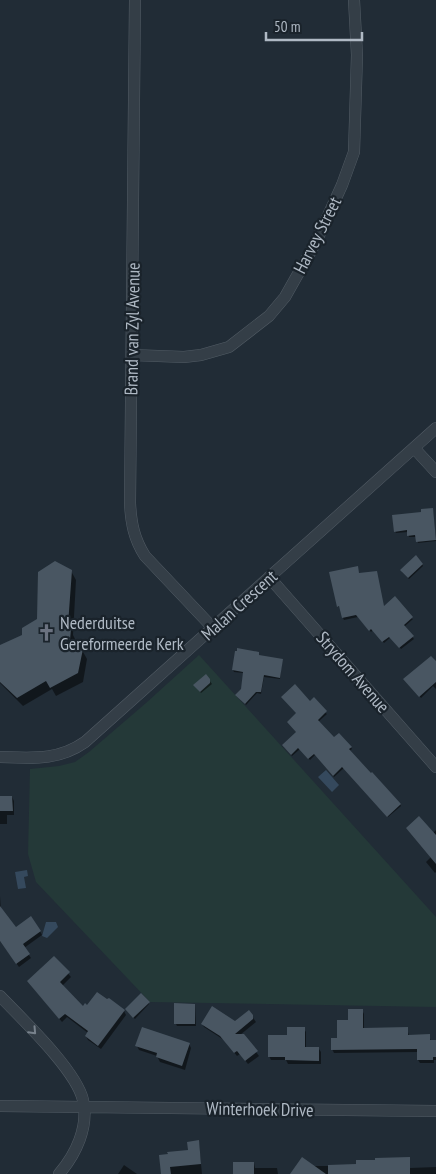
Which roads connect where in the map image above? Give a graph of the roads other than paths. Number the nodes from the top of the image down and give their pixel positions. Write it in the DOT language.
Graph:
graph roads {
  1 [pos="135,0"];
  2 [pos="354,0"];
  3 [pos="132,356"];
  4 [pos="436,428"];
  5 [pos="414,448"];
  6 [pos="436,472"];
  7 [pos="269,577"];
  8 [pos="213,628"];
  9 [pos="0,757"];
  10 [pos="436,767"];
  11 [pos="0,996"];
  12 [pos="0,1106"];
  13 [pos="85,1107"];
  14 [pos="436,1111"];
  15 [pos="59,1174"];
  1 -- 3 [label="street, Brand van Zyl Avenue"];
  2 -- 3 [label="street, Harvey Street"];
  3 -- 8 [label="street, Brand van Zyl Avenue"];
  4 -- 5 [label="street, Malan Crescent"];
  5 -- 6 [label="street"];
  5 -- 7 [label="street, Malan Crescent"];
  7 -- 8 [label="street, Malan Crescent"];
  7 -- 10 [label="street, Strydom Avenue"];
  8 -- 9 [label="street, Malan Crescent"];
  11 -- 13 [label="street, one-way"];
  12 -- 13 [label="street, Winterhoek Drive"];
  13 -- 14 [label="street, Winterhoek Drive"];
  13 -- 15 [label="street"];
}
